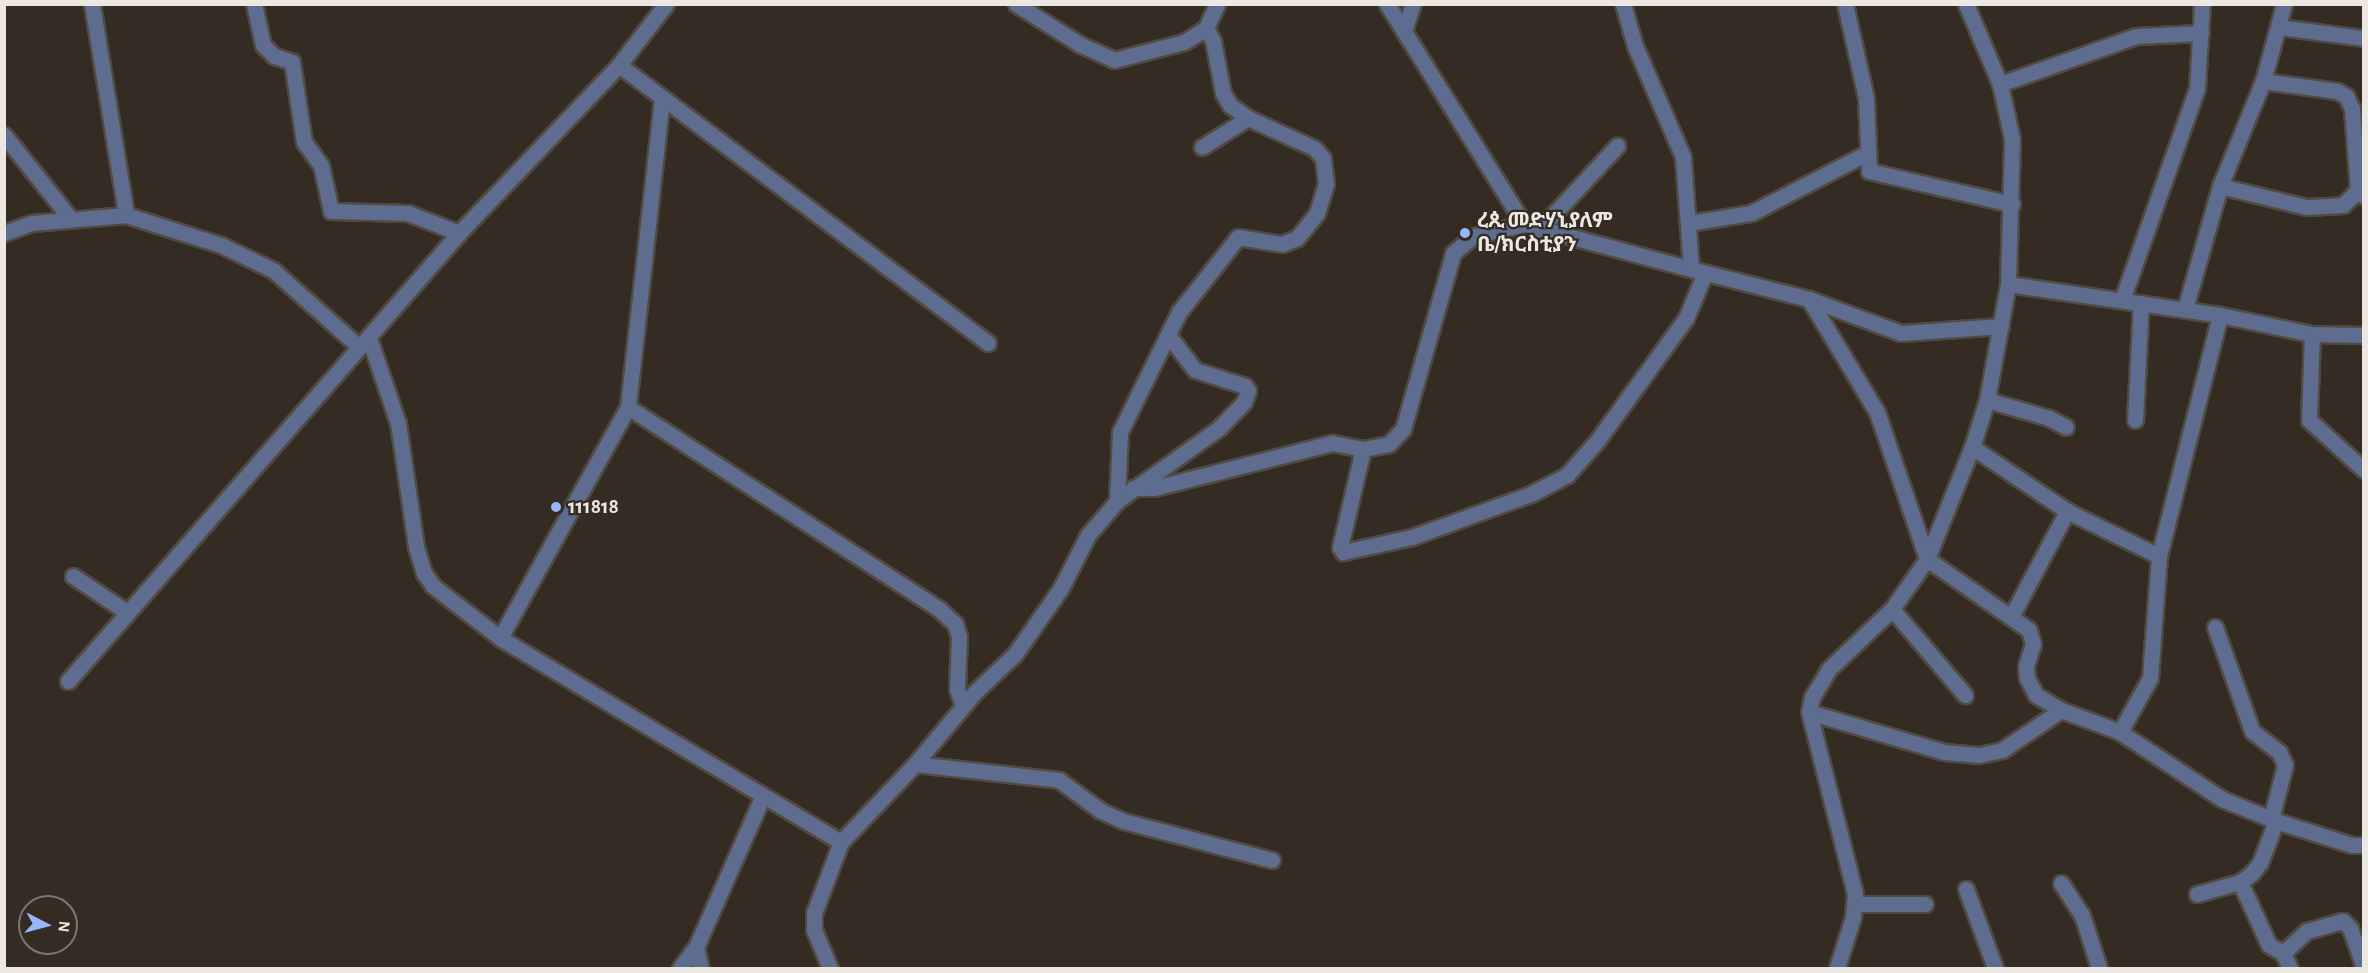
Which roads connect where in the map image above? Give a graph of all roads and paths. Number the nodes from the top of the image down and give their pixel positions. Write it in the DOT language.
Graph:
graph roads {
  1 [pos="92,4"];
  2 [pos="254,4"];
  3 [pos="666,4"];
  4 [pos="1016,4"];
  5 [pos="1218,4"];
  6 [pos="1387,4"];
  7 [pos="1413,4"];
  8 [pos="1623,4"];
  9 [pos="1845,4"];
  10 [pos="1966,4"];
  11 [pos="2202,4"];
  12 [pos="2284,4"];
  13 [pos="2279,27"];
  14 [pos="1206,28"];
  15 [pos="1405,28"];
  16 [pos="2201,33"];
  17 [pos="2364,38"];
  18 [pos="619,65"];
  19 [pos="2263,81"];
  20 [pos="2000,84"];
  21 [pos="662,98"];
  22 [pos="1248,118"];
  23 [pos="4,135"];
  24 [pos="1617,146"];
  25 [pos="1202,147"];
  26 [pos="1867,153"];
  27 [pos="2220,186"];
  28 [pos="2361,193"];
  29 [pos="2012,204"];
  30 [pos="126,215"];
  31 [pos="70,218"];
  32 [pos="1689,223"];
  33 [pos="1524,224"];
  34 [pos="1539,230"];
  35 [pos="4,233"];
  36 [pos="459,233"];
  37 [pos="1698,271"];
  38 [pos="2008,284"];
  39 [pos="1809,299"];
  40 [pos="2122,300"];
  41 [pos="2140,303"];
  42 [pos="2186,309"];
  43 [pos="2220,315"];
  44 [pos="2001,326"];
  45 [pos="2312,334"];
  46 [pos="1168,335"];
  47 [pos="2364,335"];
  48 [pos="364,342"];
  49 [pos="988,343"];
  50 [pos="1987,400"];
  51 [pos="628,407"];
  52 [pos="2135,420"];
  53 [pos="2066,427"];
  54 [pos="1972,447"];
  55 [pos="1363,449"];
  56 [pos="2364,470"];
  57 [pos="1133,488"];
  58 [pos="1117,501"];
  59 [pos="2067,511"];
  60 [pos="2159,556"];
  61 [pos="1927,559"];
  62 [pos="74,576"];
  63 [pos="1892,609"];
  64 [pos="128,613"];
  65 [pos="2012,615"];
  66 [pos="2215,627"];
  67 [pos="500,638"];
  68 [pos="68,681"];
  69 [pos="1965,695"];
  70 [pos="963,706"];
  71 [pos="2061,710"];
  72 [pos="1809,712"];
  73 [pos="2120,732"];
  74 [pos="915,764"];
  75 [pos="763,796"];
  76 [pos="2274,820"];
  77 [pos="841,842"];
  78 [pos="2364,845"];
  79 [pos="1272,860"];
  80 [pos="2240,882"];
  81 [pos="2061,883"];
  82 [pos="1966,889"];
  83 [pos="2197,894"];
  84 [pos="1854,904"];
  85 [pos="1925,904"];
  86 [pos="696,947"];
  87 [pos="2283,953"];
  88 [pos="2364,967"];
  89 [pos="680,969"];
  90 [pos="701,969"];
  91 [pos="830,969"];
  92 [pos="1837,969"];
  93 [pos="1995,969"];
  94 [pos="2098,969"];
  95 [pos="2290,969"];
  1 -- 30 [label="street"];
  2 -- 36 [label="street"];
  3 -- 18 [label="street"];
  4 -- 14 [label="street"];
  5 -- 14 [label="street"];
  6 -- 15 [label="street"];
  7 -- 15 [label="street"];
  8 -- 32 [label="street"];
  9 -- 26 [label="street"];
  10 -- 20 [label="street"];
  11 -- 16 [label="street"];
  12 -- 13 [label="street"];
  13 -- 17 [label="street"];
  13 -- 19 [label="street"];
  14 -- 22 [label="street"];
  15 -- 33 [label="street"];
  16 -- 20 [label="street"];
  16 -- 40 [label="street"];
  18 -- 21 [label="street"];
  18 -- 36 [label="street"];
  19 -- 27 [label="street"];
  19 -- 28 [label="street"];
  20 -- 29 [label="street"];
  21 -- 49 [label="street"];
  21 -- 51 [label="street"];
  22 -- 25 [label="street"];
  22 -- 46 [label="street"];
  23 -- 31 [label="street"];
  24 -- 34 [label="street"];
  26 -- 29 [label="street"];
  26 -- 32 [label="street"];
  27 -- 28 [label="street"];
  27 -- 42 [label="street"];
  29 -- 38 [label="street"];
  30 -- 31 [label="street"];
  30 -- 48 [label="street"];
  31 -- 35 [label="street"];
  32 -- 37 [label="street"];
  33 -- 34 [label="street"];
  33 -- 55 [label="street"];
  34 -- 37 [label="street"];
  36 -- 48 [label="street"];
  37 -- 39 [label="street"];
  37 -- 55 [label="street"];
  38 -- 40 [label="street"];
  38 -- 44 [label="street"];
  39 -- 44 [label="street"];
  39 -- 61 [label="street"];
  40 -- 41 [label="street"];
  41 -- 42 [label="street"];
  41 -- 52 [label="street"];
  42 -- 43 [label="street"];
  43 -- 45 [label="street"];
  43 -- 60 [label="street"];
  44 -- 50 [label="street"];
  45 -- 47 [label="street"];
  45 -- 56 [label="street"];
  46 -- 57 [label="street"];
  46 -- 58 [label="street"];
  48 -- 64 [label="street"];
  48 -- 67 [label="street"];
  50 -- 53 [label="street"];
  50 -- 54 [label="street"];
  51 -- 67 [label="street"];
  51 -- 70 [label="street"];
  54 -- 59 [label="street"];
  54 -- 61 [label="street"];
  55 -- 57 [label="street"];
  57 -- 58 [label="street"];
  58 -- 70 [label="street"];
  59 -- 60 [label="street"];
  59 -- 65 [label="street"];
  60 -- 73 [label="street"];
  61 -- 63 [label="street"];
  61 -- 65 [label="street"];
  62 -- 64 [label="street"];
  63 -- 69 [label="street"];
  63 -- 72 [label="street"];
  64 -- 68 [label="street"];
  65 -- 71 [label="street"];
  66 -- 76 [label="street"];
  67 -- 75 [label="street"];
  70 -- 74 [label="street"];
  71 -- 72 [label="street"];
  71 -- 73 [label="street"];
  72 -- 84 [label="street"];
  73 -- 76 [label="street"];
  74 -- 77 [label="street"];
  74 -- 79 [label="street"];
  75 -- 77 [label="street"];
  75 -- 86 [label="street"];
  76 -- 78 [label="street"];
  76 -- 80 [label="street"];
  77 -- 91 [label="street"];
  80 -- 83 [label="street"];
  80 -- 87 [label="street"];
  81 -- 94 [label="street"];
  82 -- 93 [label="street"];
  84 -- 85 [label="street"];
  84 -- 92 [label="street"];
  86 -- 89 [label="street"];
  86 -- 90 [label="street"];
  87 -- 88 [label="street"];
  87 -- 95 [label="street"];
}
